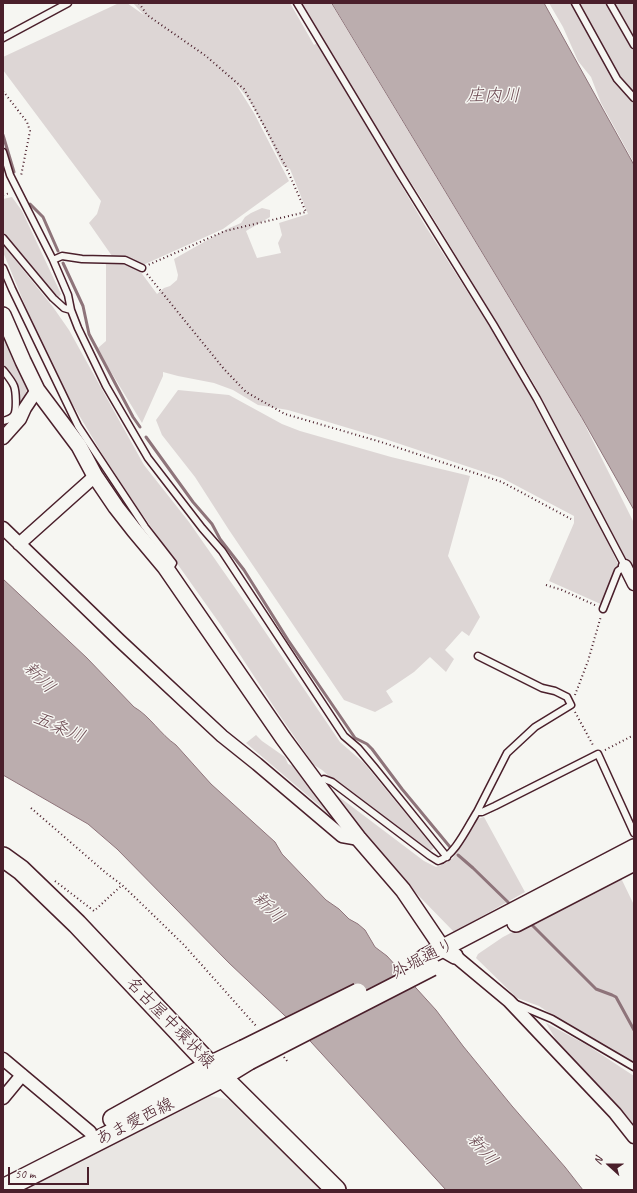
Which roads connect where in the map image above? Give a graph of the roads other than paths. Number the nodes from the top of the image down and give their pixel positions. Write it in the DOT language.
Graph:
graph roads {
  1 [pos="68,3"];
  2 [pos="297,3"];
  3 [pos="575,3"];
  4 [pos="610,3"];
  5 [pos="3,38"];
  6 [pos="634,45"];
  7 [pos="634,98"];
  8 [pos="3,152"];
  9 [pos="3,238"];
  10 [pos="53,260"];
  11 [pos="3,268"];
  12 [pos="142,268"];
  13 [pos="70,310"];
  14 [pos="3,315"];
  15 [pos="3,370"];
  16 [pos="37,390"];
  17 [pos="18,413"];
  18 [pos="3,421"];
  19 [pos="3,438"];
  20 [pos="95,476"];
  21 [pos="3,528"];
  22 [pos="19,544"];
  23 [pos="625,566"];
  24 [pos="169,572"];
  25 [pos="634,584"];
  26 [pos="603,609"];
  27 [pos="478,656"];
  28 [pos="317,784"];
  29 [pos="477,812"];
  30 [pos="634,833"];
  31 [pos="359,838"];
  32 [pos="634,848"];
  33 [pos="3,857"];
  34 [pos="447,857"];
  35 [pos="634,862"];
  36 [pos="470,941"];
  37 [pos="449,952"];
  38 [pos="509,1000"];
  39 [pos="3,1059"];
  40 [pos="634,1067"];
  41 [pos="217,1071"];
  42 [pos="22,1075"];
  43 [pos="3,1098"];
  44 [pos="90,1132"];
  45 [pos="634,1137"];
  46 [pos="3,1176"];
  47 [pos="3,1189"];
  48 [pos="336,1190"];
  1 -- 5 [label="lane"];
  2 -- 23 [label="lane"];
  3 -- 7 [label="lane"];
  4 -- 6 [label="lane"];
  8 -- 10 [label="lane"];
  9 -- 13 [label="lane"];
  10 -- 12 [label="lane"];
  10 -- 13 [label="lane"];
  11 -- 24 [label="lane"];
  13 -- 34 [label="lane"];
  14 -- 16 [label="street"];
  15 -- 17 [label="lane"];
  16 -- 17 [label="street"];
  16 -- 20 [label="street"];
  17 -- 18 [label="lane"];
  17 -- 19 [label="street"];
  20 -- 22 [label="street"];
  20 -- 24 [label="street"];
  21 -- 22 [label="street"];
  22 -- 31 [label="street"];
  23 -- 25 [label="street"];
  23 -- 26 [label="lane"];
  24 -- 28 [label="street"];
  27 -- 29 [label="lane"];
  28 -- 31 [label="street"];
  28 -- 34 [label="lane"];
  29 -- 30 [label="lane"];
  29 -- 34 [label="lane"];
  31 -- 37 [label="street"];
  32 -- 36 [label="main road, 外堀通り"];
  33 -- 41 [label="main road, 名古屋中環状線"];
  35 -- 36 [label="main road, 外堀通り"];
  36 -- 37 [label="main road, 外堀通り"];
  37 -- 38 [label="street"];
  37 -- 41 [label="main road, 外堀通り, bridge"];
  38 -- 40 [label="lane"];
  38 -- 45 [label="street"];
  39 -- 42 [label="street"];
  41 -- 44 [label="main road, あま愛西線"];
  41 -- 47 [label="main road, あま愛西線"];
  41 -- 48 [label="main road, 名古屋中環状線"];
  42 -- 43 [label="street"];
  42 -- 44 [label="street"];
  44 -- 46 [label="main road, あま愛西線"];
}
